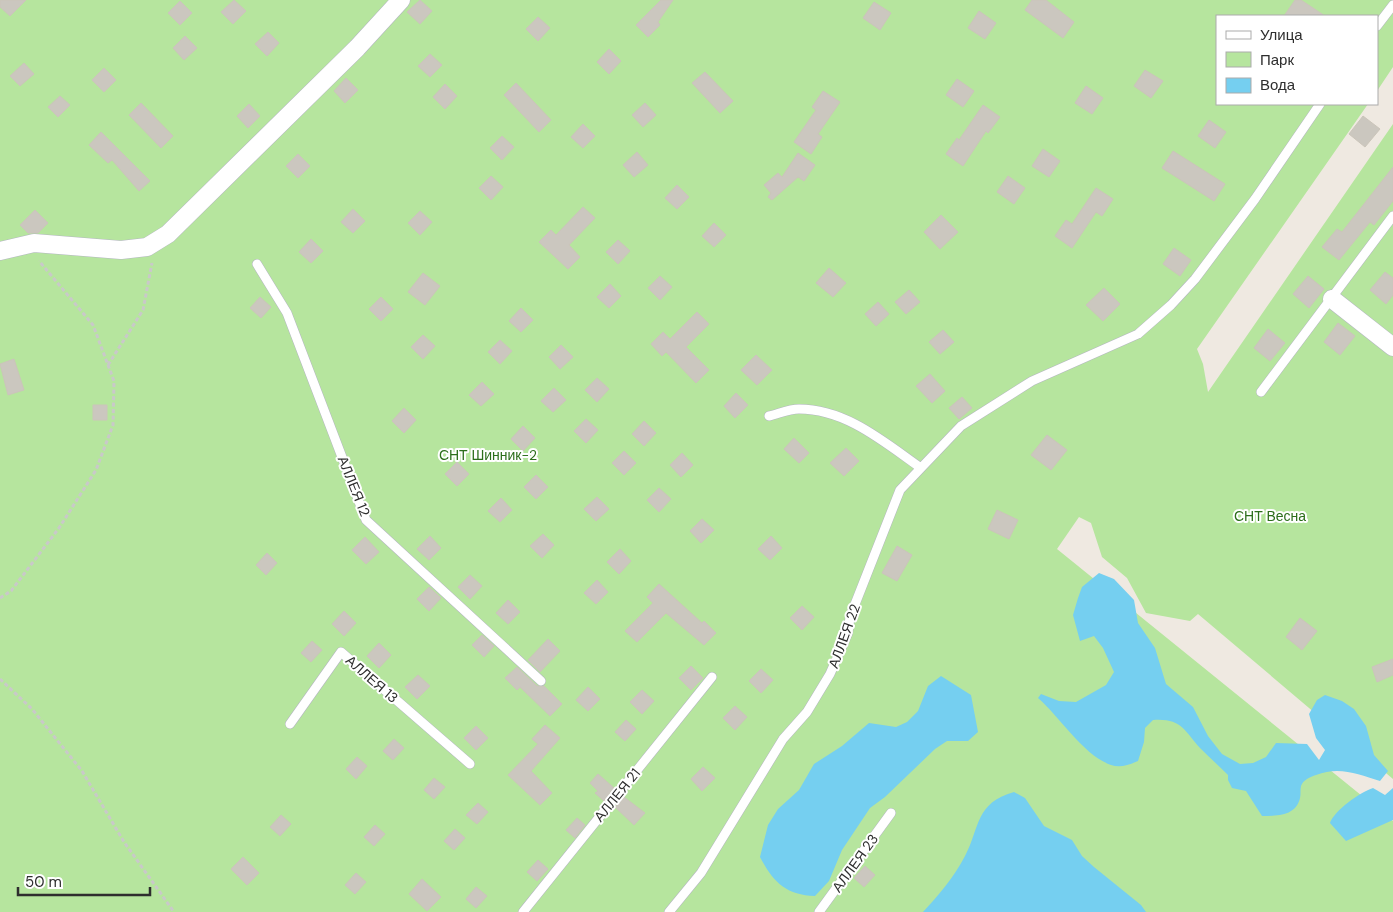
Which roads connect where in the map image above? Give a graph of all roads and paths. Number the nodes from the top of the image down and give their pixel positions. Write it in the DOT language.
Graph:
graph roads {
  1 [pos="401,0"];
  2 [pos="1393,5"];
  3 [pos="1378,25"];
  4 [pos="1319,105"];
  5 [pos="1393,216"];
  6 [pos="155,242"];
  7 [pos="19,246"];
  8 [pos="0,252"];
  9 [pos="257,264"];
  10 [pos="1332,300"];
  11 [pos="1393,346"];
  12 [pos="108,365"];
  13 [pos="1261,392"];
  14 [pos="769,416"];
  15 [pos="921,468"];
  16 [pos="0,598"];
  17 [pos="712,678"];
  18 [pos="0,679"];
  19 [pos="541,681"];
  20 [pos="290,724"];
  21 [pos="470,764"];
  22 [pos="892,813"];
  23 [pos="174,912"];
  24 [pos="523,912"];
  25 [pos="669,912"];
  26 [pos="819,912"];
  1 -- 6 [label="street"];
  2 -- 3 [label="lane"];
  4 -- 15 [label="lane, АЛЛЕЯ 22"];
  5 -- 10 [label="lane"];
  6 -- 7 [label="street"];
  6 -- 12 [label="path"];
  7 -- 8 [label="street"];
  7 -- 12 [label="path"];
  9 -- 19 [label="lane, АЛЛЕЯ 12"];
  10 -- 11 [label="street"];
  10 -- 13 [label="lane"];
  12 -- 16 [label="path"];
  14 -- 15 [label="lane"];
  15 -- 25 [label="lane, АЛЛЕЯ 22"];
  17 -- 24 [label="lane, АЛЛЕЯ 21"];
  18 -- 23 [label="path"];
  20 -- 21 [label="lane, АЛЛЕЯ 13"];
  22 -- 26 [label="lane, АЛЛЕЯ 23"];
}
